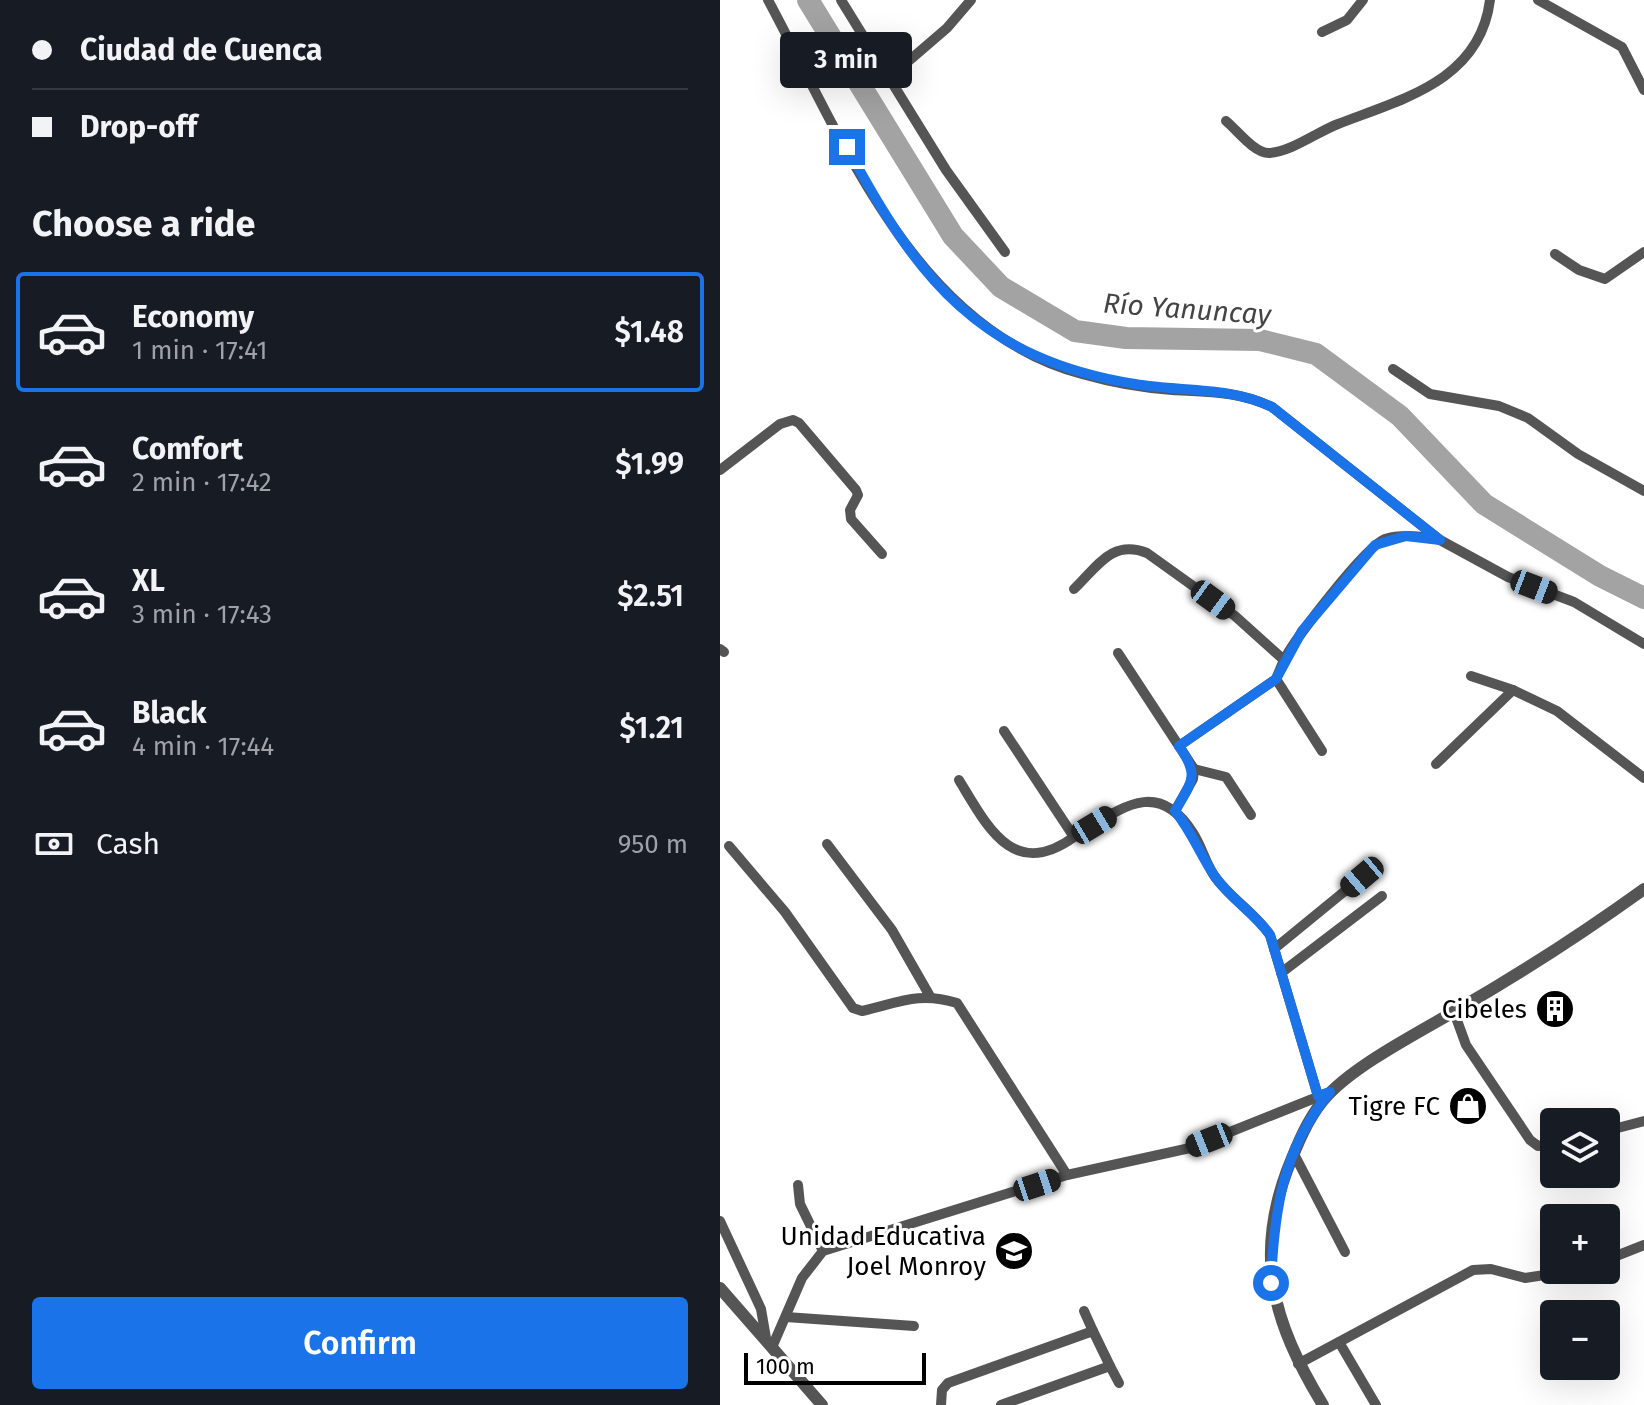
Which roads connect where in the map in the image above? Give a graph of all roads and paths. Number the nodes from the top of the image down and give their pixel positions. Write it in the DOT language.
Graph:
graph roads {
  1 [pos="768,0"];
  2 [pos="841,0"];
  3 [pos="971,0"];
  4 [pos="1363,0"];
  5 [pos="1490,0"];
  6 [pos="1538,0"];
  7 [pos="1322,32"];
  8 [pos="890,77"];
  9 [pos="1644,90"];
  10 [pos="1226,121"];
  11 [pos="1005,252"];
  12 [pos="1644,252"];
  13 [pos="1555,254"];
  14 [pos="1393,369"];
  15 [pos="720,470"];
  16 [pos="1644,491"];
  17 [pos="1440,540"];
  18 [pos="882,554"];
  19 [pos="1074,589"];
  20 [pos="1644,644"];
  21 [pos="1118,653"];
  22 [pos="1284,660"];
  23 [pos="1471,676"];
  24 [pos="1276,679"];
  25 [pos="1513,690"];
  26 [pos="1004,731"];
  27 [pos="1179,746"];
  28 [pos="1322,751"];
  29 [pos="1436,764"];
  30 [pos="1194,769"];
  31 [pos="1644,778"];
  32 [pos="959,780"];
  33 [pos="1175,811"];
  34 [pos="1251,815"];
  35 [pos="1074,837"];
  36 [pos="827,844"];
  37 [pos="729,846"];
  38 [pos="1362,877"];
  39 [pos="1644,889"];
  40 [pos="1382,900"];
  41 [pos="1274,949"];
  42 [pos="1282,977"];
  43 [pos="931,998"];
  44 [pos="1454,1012"];
  45 [pos="1324,1094"];
  46 [pos="1644,1121"];
  47 [pos="1620,1127"];
  48 [pos="1540,1146"];
  49 [pos="1294,1154"];
  50 [pos="1067,1175"];
  51 [pos="798,1185"];
  52 [pos="720,1221"];
  53 [pos="1644,1245"];
  54 [pos="823,1251"];
  55 [pos="1345,1252"];
  56 [pos="1620,1254"];
  57 [pos="1540,1276"];
  58 [pos="720,1288"];
  59 [pos="1084,1311"];
  60 [pos="786,1317"];
  61 [pos="914,1326"];
  62 [pos="1093,1331"];
  63 [pos="769,1341"];
  64 [pos="1339,1342"];
  65 [pos="1298,1364"];
  66 [pos="1110,1366"];
  67 [pos="1119,1383"];
  68 [pos="822,1405"];
  69 [pos="941,1405"];
  70 [pos="1001,1405"];
  71 [pos="1323,1405"];
  72 [pos="1376,1405"];
  1 -- 17 [label="street"];
  2 -- 8 [label="street"];
  3 -- 8 [label="street"];
  4 -- 7 [label="street"];
  5 -- 10 [label="street"];
  6 -- 9 [label="street"];
  8 -- 11 [label="street"];
  12 -- 13 [label="street"];
  14 -- 16 [label="street"];
  15 -- 18 [label="street"];
  17 -- 20 [label="street"];
  17 -- 22 [label="street"];
  19 -- 22 [label="street"];
  21 -- 27 [label="street"];
  22 -- 24 [label="street"];
  23 -- 25 [label="street"];
  24 -- 27 [label="street"];
  24 -- 28 [label="street"];
  25 -- 29 [label="street"];
  25 -- 31 [label="street"];
  26 -- 35 [label="street"];
  27 -- 30 [label="street"];
  30 -- 33 [label="street"];
  30 -- 34 [label="street"];
  32 -- 35 [label="street"];
  33 -- 35 [label="street"];
  33 -- 41 [label="street"];
  36 -- 43 [label="street"];
  37 -- 43 [label="street"];
  38 -- 41 [label="street"];
  39 -- 44 [label="street"];
  40 -- 42 [label="street"];
  41 -- 42 [label="street"];
  42 -- 45 [label="street"];
  43 -- 50 [label="street"];
  44 -- 45 [label="street"];
  44 -- 48 [label="street"];
  45 -- 49 [label="street"];
  45 -- 50 [label="street"];
  46 -- 47 [label="street"];
  49 -- 55 [label="street"];
  49 -- 65 [label="street"];
  50 -- 54 [label="street"];
  51 -- 54 [label="street"];
  52 -- 63 [label="street"];
  53 -- 56 [label="street"];
  54 -- 60 [label="street"];
  57 -- 64 [label="street"];
  58 -- 63 [label="street"];
  59 -- 62 [label="street"];
  60 -- 61 [label="street"];
  60 -- 63 [label="street"];
  62 -- 66 [label="street"];
  62 -- 69 [label="street"];
  63 -- 68 [label="street"];
  64 -- 65 [label="street"];
  64 -- 72 [label="street"];
  65 -- 71 [label="street"];
  66 -- 67 [label="street"];
  66 -- 70 [label="street"];
}
